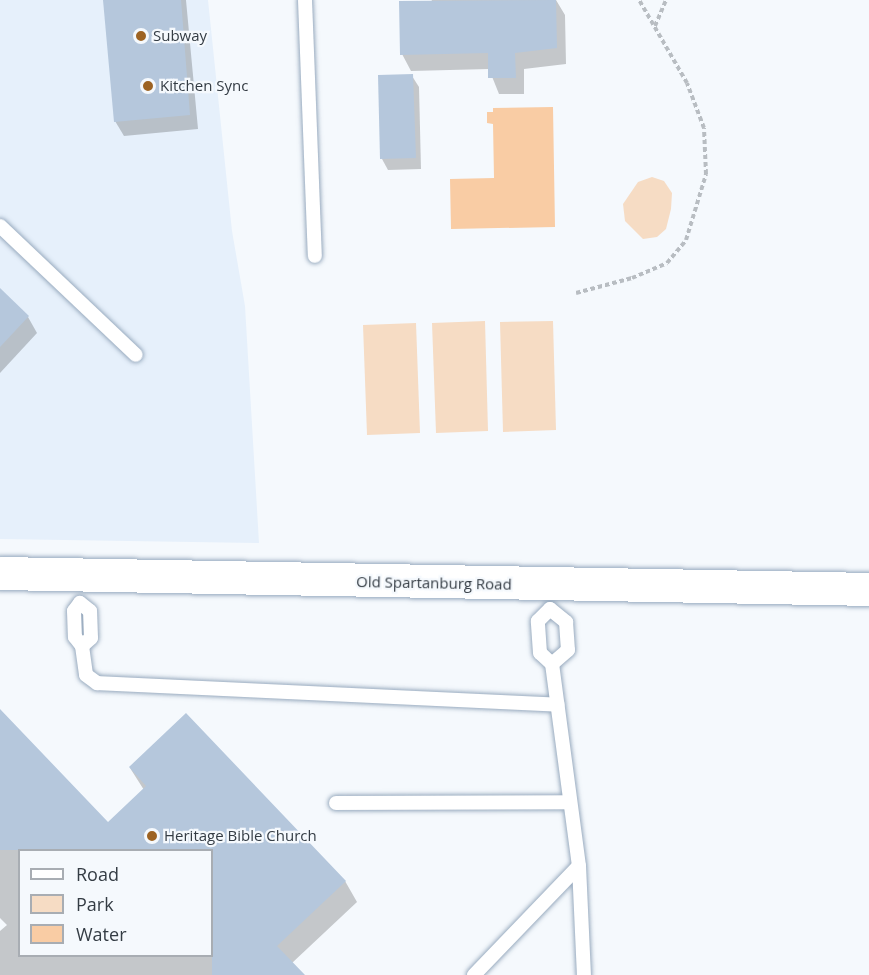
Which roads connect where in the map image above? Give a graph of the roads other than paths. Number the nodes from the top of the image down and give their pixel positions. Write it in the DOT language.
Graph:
graph roads {
  1 [pos="305,0"];
  2 [pos="0,226"];
  3 [pos="315,256"];
  4 [pos="136,355"];
  5 [pos="0,573"];
  6 [pos="80,589"];
  7 [pos="869,589"];
  8 [pos="550,597"];
  9 [pos="552,664"];
  10 [pos="557,705"];
  11 [pos="570,802"];
  12 [pos="336,803"];
  13 [pos="579,866"];
  14 [pos="474,975"];
  15 [pos="584,975"];
  1 -- 3 [label="lane"];
  2 -- 4 [label="lane"];
  5 -- 6 [label="street, Old Spartanburg Road"];
  6 -- 8 [label="street, Old Spartanburg Road"];
  6 -- 10 [label="lane"];
  7 -- 8 [label="street, Old Spartanburg Road"];
  8 -- 9 [label="lane"];
  8 -- 9 [label="lane"];
  9 -- 10 [label="lane"];
  10 -- 11 [label="lane"];
  11 -- 12 [label="lane"];
  11 -- 13 [label="lane"];
  13 -- 14 [label="lane"];
  13 -- 15 [label="lane"];
}
